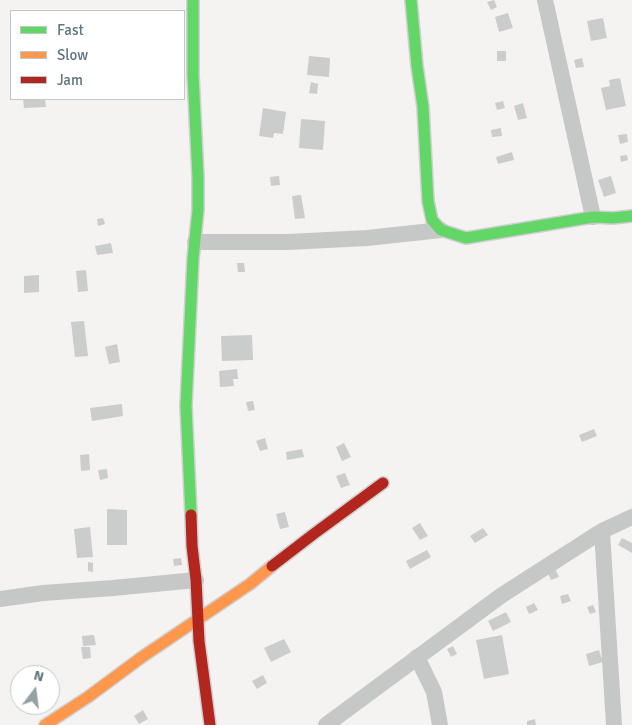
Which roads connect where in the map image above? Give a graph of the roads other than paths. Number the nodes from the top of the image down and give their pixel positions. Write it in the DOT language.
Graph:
graph roads {
  1 [pos="193,0"];
  2 [pos="410,0"];
  3 [pos="545,0"];
  4 [pos="632,216"];
  5 [pos="593,217"];
  6 [pos="440,230"];
  7 [pos="195,242"];
  8 [pos="383,483"];
  9 [pos="632,518"];
  10 [pos="602,531"];
  11 [pos="196,580"];
  12 [pos="0,599"];
  13 [pos="198,618"];
  14 [pos="417,657"];
  15 [pos="45,725"];
  16 [pos="210,725"];
  17 [pos="326,725"];
  18 [pos="440,725"];
  19 [pos="614,725"];
  1 -- 7 [label="street"];
  2 -- 6 [label="street"];
  3 -- 5 [label="street"];
  4 -- 5 [label="street"];
  5 -- 6 [label="street"];
  6 -- 7 [label="street"];
  7 -- 11 [label="street"];
  8 -- 13 [label="street"];
  9 -- 10 [label="street"];
  10 -- 14 [label="street"];
  10 -- 19 [label="street"];
  11 -- 12 [label="street"];
  11 -- 13 [label="street"];
  13 -- 15 [label="street"];
  13 -- 16 [label="street"];
  14 -- 17 [label="street"];
  14 -- 18 [label="street"];
}
